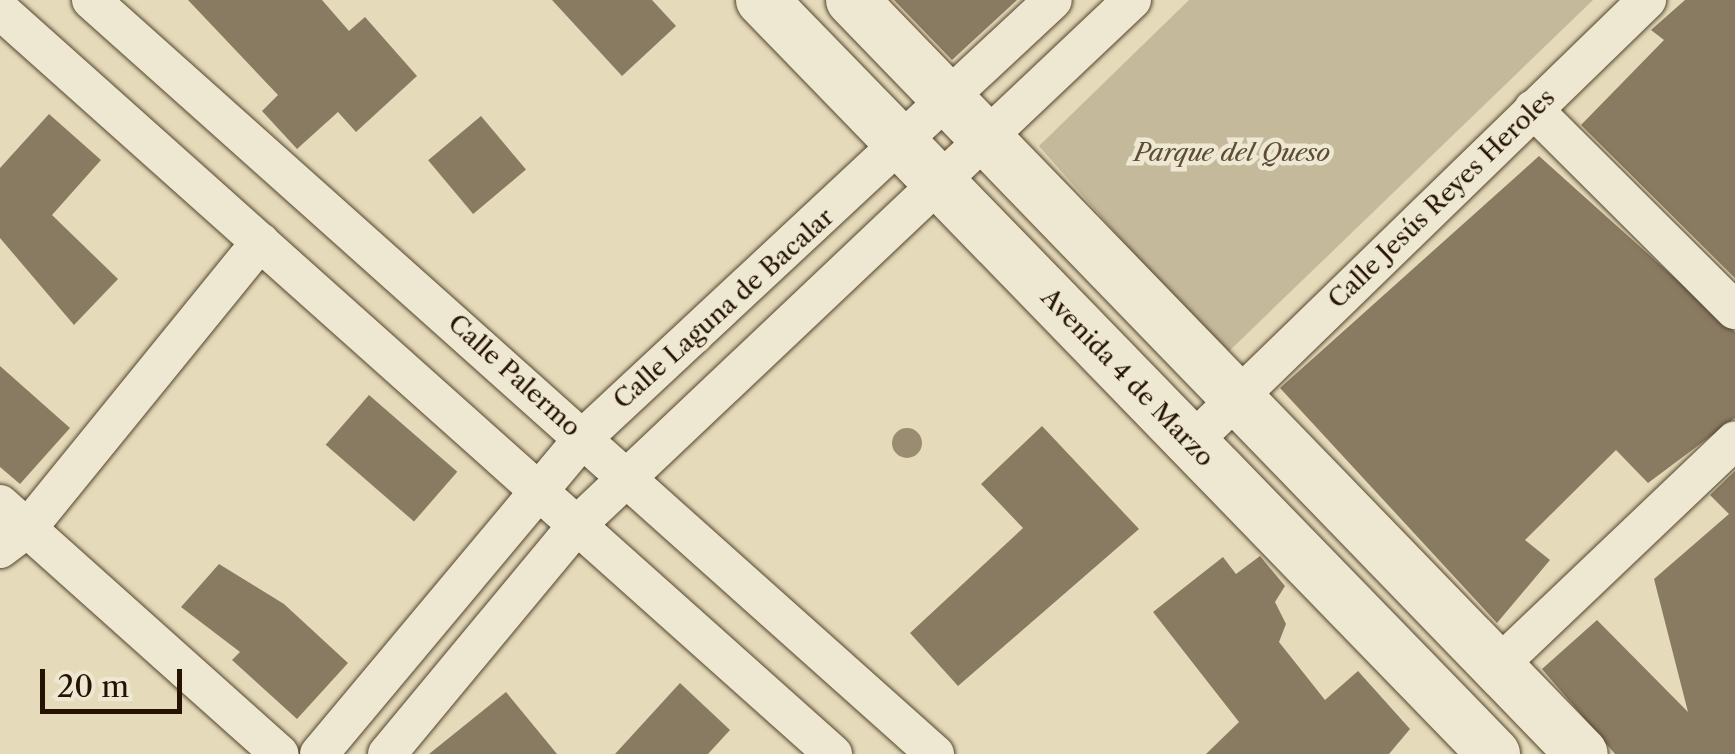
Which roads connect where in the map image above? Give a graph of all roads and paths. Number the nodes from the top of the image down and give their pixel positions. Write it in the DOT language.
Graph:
graph roads {
  1 [pos="91,0"];
  2 [pos="762,0"];
  3 [pos="852,0"];
  4 [pos="1053,0"];
  5 [pos="1132,0"];
  6 [pos="1647,0"];
  7 [pos="0,10"];
  8 [pos="949,100"];
  9 [pos="1533,110"];
  10 [pos="988,140"];
  11 [pos="903,146"];
  12 [pos="942,186"];
  13 [pos="260,242"];
  14 [pos="1735,310"];
  15 [pos="1238,399"];
  16 [pos="583,438"];
  17 [pos="1735,440"];
  18 [pos="1191,444"];
  19 [pos="628,478"];
  20 [pos="536,489"];
  21 [pos="576,525"];
  22 [pos="9,527"];
  23 [pos="1498,666"];
  24 [pos="280,754"];
  25 [pos="319,754"];
  26 [pos="387,754"];
  27 [pos="833,754"];
  28 [pos="935,754"];
  29 [pos="1494,754"];
  30 [pos="1582,754"];
  1 -- 16 [label="street, Calle Palermo"];
  2 -- 11 [label="main road, Avenida 4 de Marzo"];
  3 -- 8 [label="main road"];
  4 -- 8 [label="street, Calle Laguna de Bacalar"];
  5 -- 10 [label="street"];
  6 -- 9 [label="street, Calle Jesús Reyes Heroles"];
  7 -- 13 [label="street"];
  8 -- 10 [label="main road"];
  8 -- 11 [label="street, Calle Laguna de Bacalar"];
  9 -- 14 [label="street"];
  9 -- 15 [label="street, Calle Jesús Reyes Heroles"];
  10 -- 12 [label="street"];
  10 -- 15 [label="main road"];
  11 -- 12 [label="main road, Avenida 4 de Marzo"];
  11 -- 16 [label="street, Calle Laguna de Bacalar"];
  12 -- 18 [label="main road, Avenida 4 de Marzo"];
  12 -- 19 [label="street"];
  13 -- 20 [label="street"];
  13 -- 22 [label="street"];
  15 -- 18 [label="street, Calle Jesús Reyes Heroles"];
  15 -- 23 [label="main road"];
  16 -- 19 [label="street, Calle Palermo"];
  16 -- 20 [label="street, Calle Laguna de Bacalar"];
  17 -- 23 [label="street"];
  18 -- 29 [label="main road, Avenida 4 de Marzo"];
  19 -- 21 [label="street"];
  19 -- 28 [label="street, Calle Palermo"];
  20 -- 21 [label="street"];
  20 -- 25 [label="street, Calle Laguna de Bacalar"];
  21 -- 26 [label="street"];
  21 -- 27 [label="street"];
  22 -- 24 [label="street"];
  23 -- 30 [label="main road"];
}
